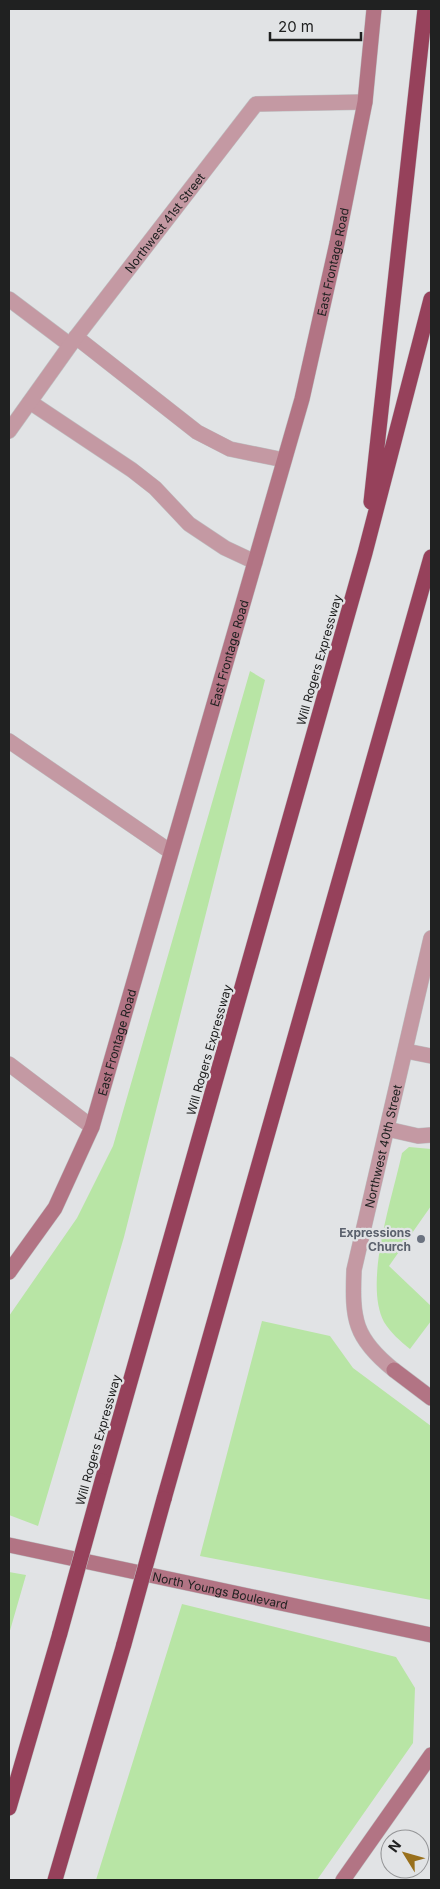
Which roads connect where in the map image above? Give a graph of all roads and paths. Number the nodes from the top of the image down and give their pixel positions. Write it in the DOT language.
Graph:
graph roads {
  1 [pos="374,9"];
  2 [pos="425,9"];
  3 [pos="366,102"];
  4 [pos="9,299"];
  5 [pos="431,299"];
  6 [pos="73,341"];
  7 [pos="30,402"];
  8 [pos="9,431"];
  9 [pos="284,460"];
  10 [pos="365,553"];
  11 [pos="431,557"];
  12 [pos="254,562"];
  13 [pos="9,741"];
  14 [pos="172,852"];
  15 [pos="431,938"];
  16 [pos="406,1051"];
  17 [pos="431,1056"];
  18 [pos="9,1064"];
  19 [pos="92,1127"];
  20 [pos="387,1129"];
  21 [pos="431,1135"];
  22 [pos="9,1272"];
  23 [pos="394,1370"];
  24 [pos="431,1398"];
  25 [pos="9,1545"];
  26 [pos="431,1634"];
  27 [pos="431,1755"];
  28 [pos="9,1808"];
  29 [pos="55,1880"];
  30 [pos="343,1880"];
  1 -- 3 [label="main road, East Frontage Road"];
  2 -- 10 [label="highway"];
  3 -- 6 [label="street, Northwest 41st Street"];
  3 -- 9 [label="main road, East Frontage Road"];
  4 -- 6 [label="street"];
  5 -- 10 [label="highway, Will Rogers Expressway"];
  6 -- 7 [label="street, Northwest 41st Street"];
  6 -- 9 [label="street"];
  7 -- 8 [label="street, Northwest 41st Street"];
  7 -- 12 [label="street"];
  9 -- 12 [label="main road, East Frontage Road"];
  10 -- 28 [label="highway, Will Rogers Expressway, bridge"];
  11 -- 29 [label="highway, bridge"];
  12 -- 14 [label="main road, East Frontage Road"];
  13 -- 14 [label="street"];
  14 -- 19 [label="main road, East Frontage Road"];
  15 -- 16 [label="street, Northwest 40th Street"];
  16 -- 17 [label="street"];
  16 -- 20 [label="street, Northwest 40th Street"];
  18 -- 19 [label="street"];
  19 -- 22 [label="main road, East Frontage Road"];
  20 -- 21 [label="street"];
  20 -- 23 [label="street, Northwest 40th Street"];
  23 -- 24 [label="main road"];
  25 -- 26 [label="main road, North Youngs Boulevard"];
  27 -- 30 [label="main road"];
}
